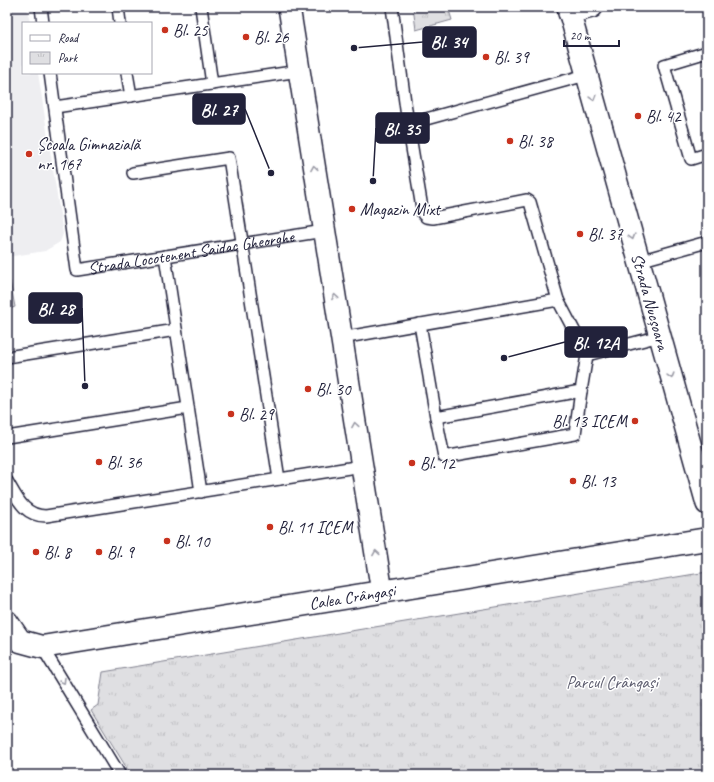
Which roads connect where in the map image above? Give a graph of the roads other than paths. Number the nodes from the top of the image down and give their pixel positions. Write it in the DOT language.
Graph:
graph roads {
  1 [pos="41,7"];
  2 [pos="118,7"];
  3 [pos="201,7"];
  4 [pos="289,7"];
  5 [pos="392,7"];
  6 [pos="592,7"];
  7 [pos="568,10"];
  8 [pos="43,22"];
  9 [pos="120,22"];
  10 [pos="707,52"];
  11 [pos="299,72"];
  12 [pos="50,74"];
  13 [pos="127,74"];
  14 [pos="586,74"];
  15 [pos="212,84"];
  16 [pos="131,96"];
  17 [pos="55,107"];
  18 [pos="408,124"];
  19 [pos="707,154"];
  20 [pos="133,173"];
  21 [pos="324,231"];
  22 [pos="707,242"];
  23 [pos="243,244"];
  24 [pos="165,256"];
  25 [pos="639,261"];
  26 [pos="558,300"];
  27 [pos="420,324"];
  28 [pos="176,330"];
  29 [pos="660,336"];
  30 [pos="341,338"];
  31 [pos="587,355"];
  32 [pos="7,357"];
  33 [pos="581,391"];
  34 [pos="188,408"];
  35 [pos="436,417"];
  36 [pos="7,437"];
  37 [pos="362,466"];
  38 [pos="280,479"];
  39 [pos="7,481"];
  40 [pos="201,492"];
  41 [pos="707,504"];
  42 [pos="707,539"];
  43 [pos="382,592"];
  44 [pos="7,622"];
  45 [pos="42,647"];
  46 [pos="120,775"];
  1 -- 8 [label="lane"];
  2 -- 9 [label="lane"];
  3 -- 15 [label="lane"];
  4 -- 11 [label="street"];
  5 -- 18 [label="lane"];
  6 -- 7 [label="street"];
  7 -- 14 [label="street, Strada Nucșoara"];
  10 -- 19 [label="lane"];
  11 -- 15 [label="lane"];
  21 -- 11 [label="street, one-way"];
  12 -- 17 [label="lane, Strada Locotenent Saidac Gheorghe"];
  13 -- 16 [label="lane"];
  14 -- 18 [label="lane"];
  14 -- 25 [label="street, Strada Nucșoara, one-way"];
  15 -- 16 [label="lane"];
  16 -- 17 [label="lane"];
  17 -- 24 [label="lane, Strada Locotenent Saidac Gheorghe"];
  18 -- 26 [label="lane"];
  20 -- 23 [label="lane"];
  21 -- 23 [label="lane, Strada Locotenent Saidac Gheorghe"];
  30 -- 21 [label="street, one-way"];
  22 -- 25 [label="lane"];
  23 -- 24 [label="lane, Strada Locotenent Saidac Gheorghe"];
  23 -- 38 [label="lane"];
  24 -- 28 [label="lane"];
  25 -- 29 [label="street, Strada Nucșoara"];
  26 -- 27 [label="lane"];
  26 -- 31 [label="lane"];
  27 -- 30 [label="lane"];
  27 -- 35 [label="lane"];
  28 -- 32 [label="lane"];
  28 -- 34 [label="lane"];
  29 -- 31 [label="lane"];
  29 -- 41 [label="street, Strada Nucșoara, one-way"];
  37 -- 30 [label="street, one-way"];
  31 -- 33 [label="lane"];
  33 -- 35 [label="lane"];
  33 -- 35 [label="lane"];
  34 -- 36 [label="lane"];
  34 -- 40 [label="lane"];
  37 -- 38 [label="lane"];
  43 -- 37 [label="street, one-way"];
  38 -- 40 [label="lane"];
  39 -- 40 [label="lane"];
  42 -- 43 [label="street, Calea Crângași"];
  43 -- 45 [label="street, Calea Crângași"];
  44 -- 45 [label="street, Calea Crângași"];
  45 -- 46 [label="lane, one-way"];
}
